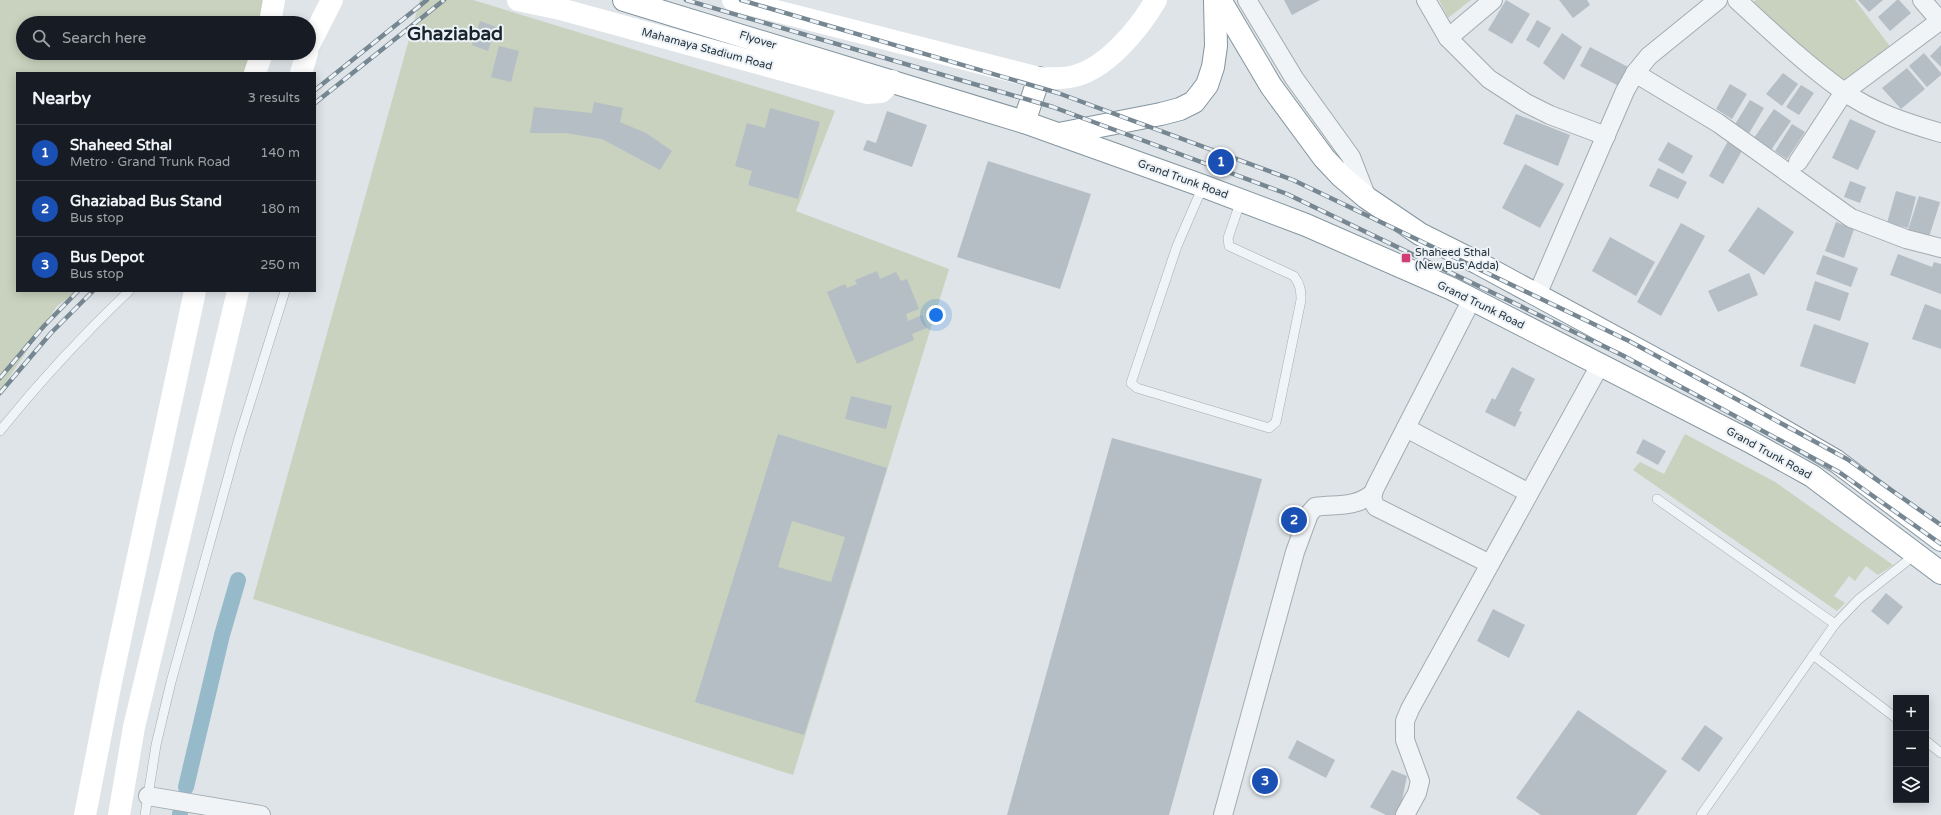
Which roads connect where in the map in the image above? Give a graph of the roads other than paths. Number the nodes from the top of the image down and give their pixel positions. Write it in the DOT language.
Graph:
graph roads {
  1 [pos="274,0"];
  2 [pos="332,0"];
  3 [pos="518,0"];
  4 [pos="624,0"];
  5 [pos="734,0"];
  6 [pos="1156,0"];
  7 [pos="1215,0"];
  8 [pos="1220,0"];
  9 [pos="1247,0"];
  10 [pos="1426,0"];
  11 [pos="1493,0"];
  12 [pos="1718,0"];
  13 [pos="1737,0"];
  14 [pos="1922,0"];
  15 [pos="271,16"];
  16 [pos="1940,21"];
  17 [pos="316,31"];
  18 [pos="1448,38"];
  19 [pos="260,60"];
  20 [pos="305,60"];
  21 [pos="255,72"];
  22 [pos="301,72"];
  23 [pos="1635,73"];
  24 [pos="884,78"];
  25 [pos="1039,78"];
  26 [pos="1844,92"];
  27 [pos="1024,122"];
  28 [pos="1941,133"];
  29 [pos="1057,134"];
  30 [pos="1606,136"];
  31 [pos="1798,162"];
  32 [pos="1203,186"];
  33 [pos="1367,198"];
  34 [pos="1241,200"];
  35 [pos="1941,248"];
  36 [pos="127,292"];
  37 [pos="195,292"];
  38 [pos="238,292"];
  39 [pos="285,292"];
  40 [pos="1536,295"];
  41 [pos="1472,299"];
  42 [pos="1600,365"];
  43 [pos="1406,428"];
  44 [pos="0,431"];
  45 [pos="1826,455"];
  46 [pos="1812,476"];
  47 [pos="1529,493"];
  48 [pos="1372,494"];
  49 [pos="1657,499"];
  50 [pos="1941,540"];
  51 [pos="1916,554"];
  52 [pos="1490,564"];
  53 [pos="1941,573"];
  54 [pos="1835,624"];
  55 [pos="1813,655"];
  56 [pos="1893,716"];
  57 [pos="1929,743"];
  58 [pos="1941,753"];
  59 [pos="148,796"];
  60 [pos="85,815"];
  61 [pos="119,815"];
  62 [pos="145,815"];
  63 [pos="261,815"];
  64 [pos="1223,815"];
  65 [pos="1405,815"];
  66 [pos="1701,815"];
  1 -- 15 [label="main road"];
  2 -- 17 [label="main road"];
  3 -- 24 [label="main road, Mahamaya Stadium Road"];
  4 -- 24 [label="main road, Flyover"];
  5 -- 25 [label="main road"];
  6 -- 25 [label="main road"];
  7 -- 29 [label="main road"];
  8 -- 33 [label="main road"];
  9 -- 33 [label="street"];
  10 -- 18 [label="street"];
  11 -- 18 [label="street"];
  12 -- 23 [label="street"];
  13 -- 26 [label="street"];
  14 -- 16 [label="street"];
  16 -- 26 [label="street"];
  18 -- 30 [label="street"];
  19 -- 21 [label="main road"];
  20 -- 22 [label="main road"];
  23 -- 30 [label="street"];
  23 -- 35 [label="street"];
  24 -- 27 [label="main road, Grand Trunk Road"];
  25 -- 27 [label="main road"];
  26 -- 28 [label="street"];
  26 -- 31 [label="street"];
  27 -- 29 [label="main road, Grand Trunk Road"];
  29 -- 32 [label="main road, Grand Trunk Road"];
  30 -- 40 [label="street"];
  32 -- 34 [label="main road, Grand Trunk Road"];
  32 -- 34 [label="lane"];
  33 -- 40 [label="main road"];
  34 -- 41 [label="main road, Grand Trunk Road"];
  36 -- 44 [label="lane"];
  37 -- 60 [label="main road"];
  38 -- 61 [label="main road"];
  39 -- 59 [label="lane"];
  40 -- 45 [label="main road"];
  41 -- 42 [label="main road, Grand Trunk Road"];
  41 -- 43 [label="street"];
  42 -- 46 [label="main road, Grand Trunk Road"];
  42 -- 47 [label="street"];
  43 -- 47 [label="street"];
  43 -- 48 [label="street"];
  45 -- 46 [label="main road"];
  45 -- 50 [label="main road"];
  46 -- 51 [label="main road, Grand Trunk Road"];
  47 -- 52 [label="street"];
  48 -- 52 [label="street"];
  48 -- 64 [label="street"];
  49 -- 54 [label="lane"];
  51 -- 53 [label="main road, Grand Trunk Road"];
  51 -- 54 [label="lane"];
  52 -- 65 [label="street"];
  54 -- 55 [label="lane"];
  55 -- 56 [label="lane"];
  55 -- 66 [label="lane"];
  57 -- 58 [label="lane"];
  59 -- 62 [label="lane"];
  59 -- 63 [label="street"];
}
